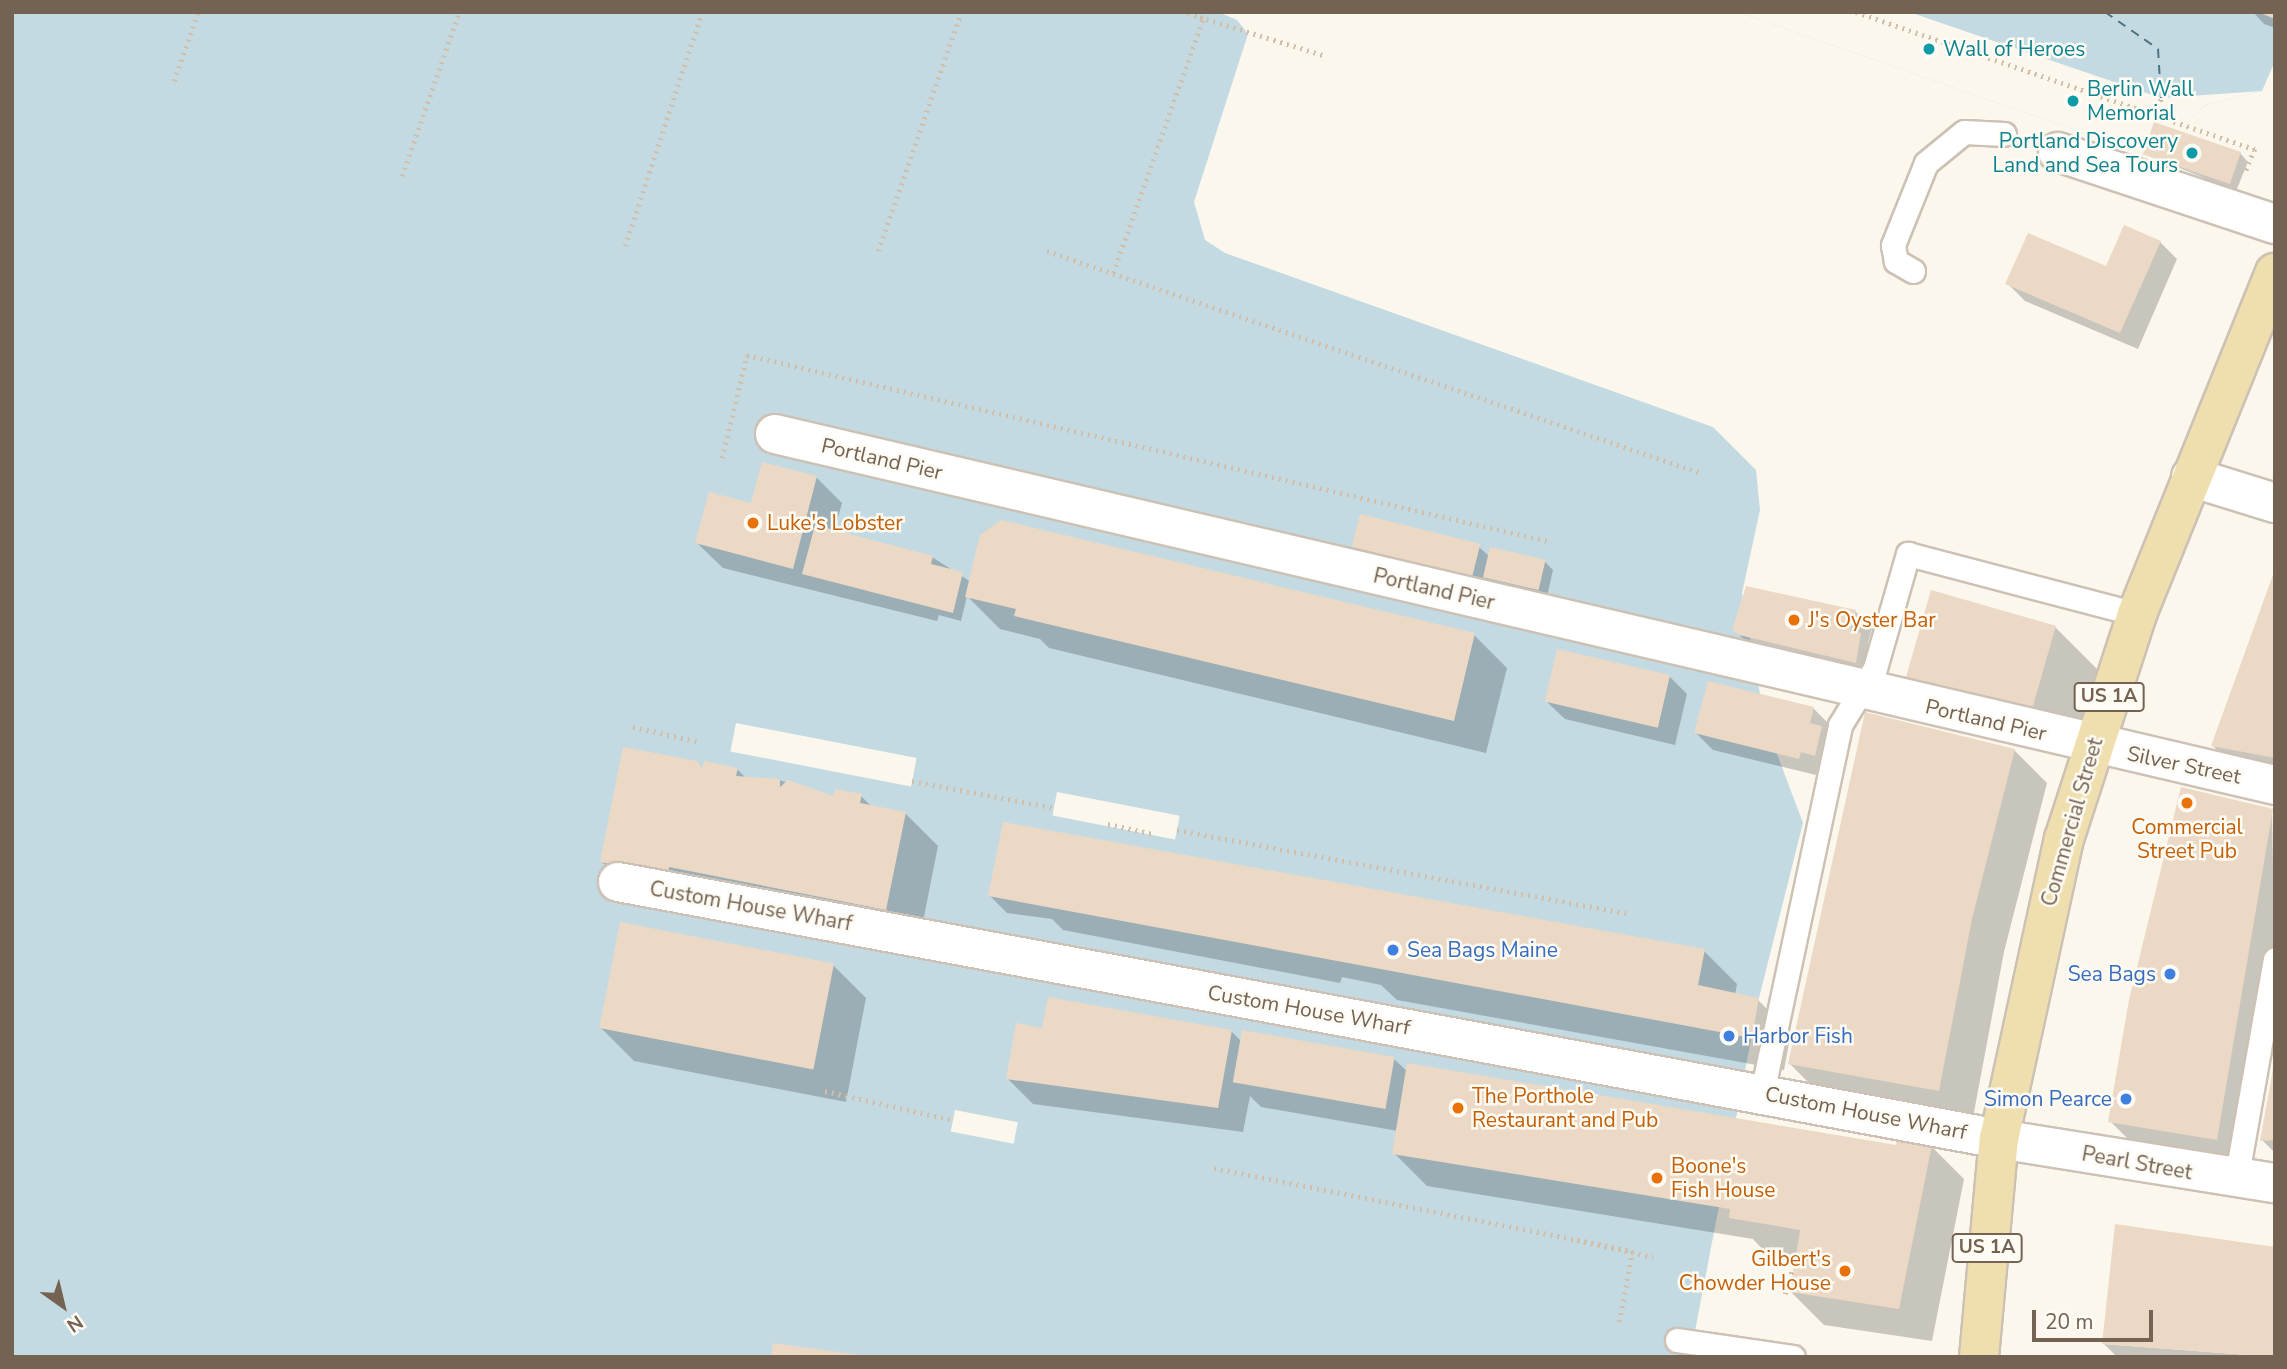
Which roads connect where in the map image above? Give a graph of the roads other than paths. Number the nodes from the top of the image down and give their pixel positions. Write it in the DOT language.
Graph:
graph roads {
  1 [pos="2004,134"];
  2 [pos="2057,152"];
  3 [pos="2275,225"];
  4 [pos="1913,271"];
  5 [pos="2275,273"];
  6 [pos="775,434"];
  7 [pos="2191,477"];
  8 [pos="2275,503"];
  9 [pos="2137,614"];
  10 [pos="1858,690"];
  11 [pos="2092,745"];
  12 [pos="2275,785"];
  13 [pos="618,882"];
  14 [pos="2275,959"];
  15 [pos="1762,1093"];
  16 [pos="1999,1139"];
  17 [pos="2236,1180"];
  18 [pos="2275,1183"];
  19 [pos="1677,1339"];
  20 [pos="1793,1357"];
  21 [pos="1979,1357"];
  1 -- 4 [label="lane"];
  2 -- 3 [label="street"];
  5 -- 7 [label="main road, Commercial Street / US 1A"];
  6 -- 10 [label="street, Portland Pier"];
  7 -- 8 [label="street"];
  7 -- 9 [label="main road, Commercial Street / US 1A"];
  9 -- 10 [label="lane"];
  9 -- 11 [label="main road, Commercial Street / US 1A"];
  10 -- 11 [label="street, Portland Pier"];
  10 -- 15 [label="lane"];
  11 -- 12 [label="street, Silver Street"];
  11 -- 16 [label="main road, Commercial Street / US 1A"];
  13 -- 15 [label="street, Custom House Wharf"];
  14 -- 17 [label="lane"];
  15 -- 16 [label="street, Custom House Wharf"];
  16 -- 17 [label="street, Pearl Street"];
  16 -- 21 [label="main road, Commercial Street / US 1A"];
  17 -- 18 [label="street, Pearl Street"];
  19 -- 20 [label="lane"];
}
